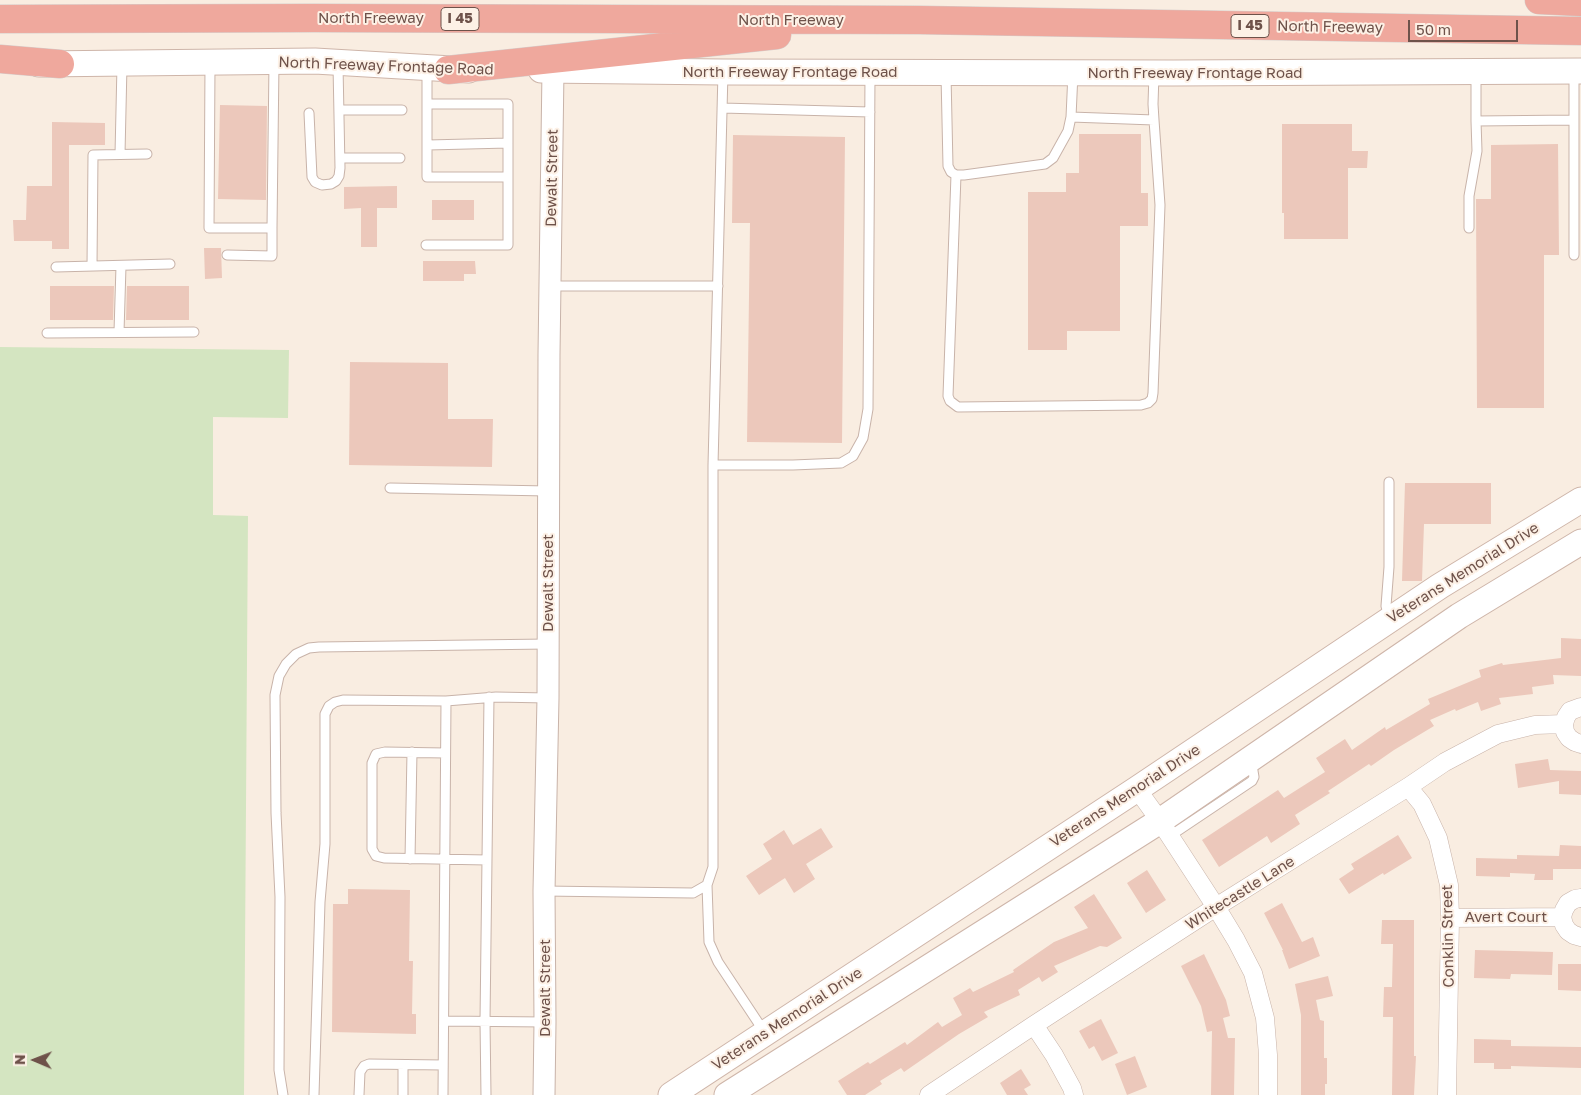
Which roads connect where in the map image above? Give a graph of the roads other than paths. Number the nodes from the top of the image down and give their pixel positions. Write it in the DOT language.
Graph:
graph roads {
  1 [pos="1539,0"];
  2 [pos="1581,2"];
  3 [pos="0,19"];
  4 [pos="920,20"];
  5 [pos="1581,31"];
  6 [pos="0,60"];
  7 [pos="274,61"];
  8 [pos="210,62"];
  9 [pos="338,62"];
  10 [pos="122,63"];
  11 [pos="60,64"];
  12 [pos="0,65"];
  13 [pos="438,69"];
  14 [pos="553,70"];
  15 [pos="1578,71"];
  16 [pos="723,72"];
  17 [pos="870,72"];
  18 [pos="946,72"];
  19 [pos="1073,73"];
  20 [pos="1154,73"];
  21 [pos="1476,73"];
  22 [pos="427,104"];
  23 [pos="722,108"];
  24 [pos="339,110"];
  25 [pos="402,110"];
  26 [pos="870,112"];
  27 [pos="309,114"];
  28 [pos="1071,117"];
  29 [pos="1154,120"];
  30 [pos="1574,120"];
  31 [pos="1476,121"];
  32 [pos="508,143"];
  33 [pos="428,144"];
  34 [pos="120,154"];
  35 [pos="146,154"];
  36 [pos="340,158"];
  37 [pos="400,158"];
  38 [pos="956,175"];
  39 [pos="508,177"];
  40 [pos="272,228"];
  41 [pos="1469,228"];
  42 [pos="426,245"];
  43 [pos="227,255"];
  44 [pos="1574,255"];
  45 [pos="170,264"];
  46 [pos="92,266"];
  47 [pos="121,266"];
  48 [pos="56,267"];
  49 [pos="550,286"];
  50 [pos="718,286"];
  51 [pos="119,332"];
  52 [pos="194,332"];
  53 [pos="47,333"];
  54 [pos="713,465"];
  55 [pos="1389,482"];
  56 [pos="390,488"];
  57 [pos="549,491"];
  58 [pos="1581,500"];
  59 [pos="1581,542"];
  60 [pos="1440,586"];
  61 [pos="1458,616"];
  62 [pos="1389,620"];
  63 [pos="548,644"];
  64 [pos="489,697"];
  65 [pos="548,698"];
  66 [pos="446,701"];
  67 [pos="1581,706"];
  68 [pos="1564,724"];
  69 [pos="1581,744"];
  70 [pos="412,752"];
  71 [pos="445,753"];
  72 [pos="1408,787"];
  73 [pos="1137,789"];
  74 [pos="1165,828"];
  75 [pos="410,859"];
  76 [pos="445,860"];
  77 [pos="487,860"];
  78 [pos="706,885"];
  79 [pos="544,891"];
  80 [pos="1581,898"];
  81 [pos="1216,907"];
  82 [pos="1562,917"];
  83 [pos="1450,918"];
  84 [pos="1581,937"];
  85 [pos="837,985"];
  86 [pos="856,1013"];
  87 [pos="444,1020"];
  88 [pos="485,1021"];
  89 [pos="546,1022"];
  90 [pos="1034,1025"];
  91 [pos="765,1033"];
  92 [pos="403,1065"];
  93 [pos="443,1065"];
  94 [pos="282,1095"];
  95 [pos="314,1095"];
  96 [pos="359,1095"];
  97 [pos="402,1095"];
  98 [pos="442,1095"];
  99 [pos="486,1095"];
  100 [pos="544,1095"];
  101 [pos="671,1095"];
  102 [pos="727,1095"];
  103 [pos="929,1095"];
  104 [pos="1074,1095"];
  105 [pos="1268,1095"];
  106 [pos="1448,1095"];
  1 -- 2 [label="highway"];
  3 -- 4 [label="highway, North Freeway / I 45"];
  4 -- 5 [label="highway, North Freeway / I 45"];
  4 -- 13 [label="highway"];
  6 -- 11 [label="highway"];
  7 -- 8 [label="main road, North Freeway Frontage Road"];
  7 -- 9 [label="main road, North Freeway Frontage Road"];
  7 -- 40 [label="lane"];
  8 -- 10 [label="main road, North Freeway Frontage Road"];
  8 -- 40 [label="lane"];
  9 -- 13 [label="main road, North Freeway Frontage Road"];
  9 -- 24 [label="lane"];
  10 -- 11 [label="main road, North Freeway Frontage Road"];
  10 -- 34 [label="lane"];
  11 -- 12 [label="main road, North Freeway Frontage Road"];
  13 -- 14 [label="main road, North Freeway Frontage Road"];
  13 -- 22 [label="lane"];
  14 -- 16 [label="main road, North Freeway Frontage Road"];
  14 -- 49 [label="street, Dewalt Street"];
  15 -- 21 [label="main road, North Freeway Frontage Road"];
  15 -- 30 [label="lane"];
  16 -- 17 [label="main road, North Freeway Frontage Road"];
  16 -- 23 [label="lane"];
  17 -- 18 [label="main road, North Freeway Frontage Road"];
  17 -- 26 [label="lane"];
  18 -- 19 [label="main road, North Freeway Frontage Road"];
  18 -- 38 [label="lane"];
  19 -- 20 [label="main road, North Freeway Frontage Road"];
  19 -- 28 [label="lane"];
  20 -- 21 [label="main road, North Freeway Frontage Road"];
  20 -- 29 [label="lane"];
  21 -- 31 [label="lane"];
  22 -- 32 [label="lane"];
  22 -- 33 [label="lane"];
  23 -- 26 [label="lane"];
  23 -- 50 [label="lane"];
  24 -- 25 [label="lane"];
  24 -- 36 [label="lane"];
  26 -- 54 [label="lane"];
  27 -- 36 [label="lane"];
  28 -- 29 [label="lane"];
  28 -- 38 [label="lane"];
  29 -- 38 [label="lane"];
  30 -- 31 [label="lane"];
  30 -- 44 [label="lane"];
  31 -- 41 [label="lane"];
  32 -- 33 [label="lane"];
  32 -- 39 [label="lane"];
  33 -- 39 [label="lane"];
  34 -- 35 [label="lane"];
  34 -- 46 [label="lane"];
  36 -- 37 [label="lane"];
  39 -- 42 [label="lane"];
  40 -- 43 [label="lane"];
  45 -- 47 [label="lane"];
  46 -- 47 [label="lane"];
  46 -- 48 [label="lane"];
  47 -- 51 [label="lane"];
  49 -- 50 [label="lane"];
  49 -- 57 [label="street, Dewalt Street"];
  50 -- 54 [label="lane"];
  51 -- 52 [label="lane"];
  51 -- 53 [label="lane"];
  54 -- 78 [label="lane"];
  55 -- 62 [label="lane"];
  56 -- 57 [label="lane"];
  57 -- 63 [label="street, Dewalt Street"];
  58 -- 60 [label="main road, Veterans Memorial Drive"];
  59 -- 61 [label="main road, Veterans Memorial Drive"];
  60 -- 61 [label="main road"];
  60 -- 62 [label="main road, Veterans Memorial Drive"];
  61 -- 74 [label="main road, Veterans Memorial Drive"];
  62 -- 73 [label="main road, Veterans Memorial Drive"];
  63 -- 65 [label="street, Dewalt Street"];
  63 -- 94 [label="lane"];
  64 -- 65 [label="lane"];
  64 -- 66 [label="lane"];
  64 -- 77 [label="lane"];
  65 -- 79 [label="street, Dewalt Street"];
  66 -- 71 [label="lane"];
  66 -- 95 [label="lane"];
  67 -- 68 [label="street"];
  68 -- 69 [label="street"];
  68 -- 72 [label="street, Whitecastle Lane"];
  70 -- 71 [label="lane"];
  70 -- 75 [label="lane"];
  70 -- 75 [label="lane"];
  71 -- 76 [label="lane"];
  72 -- 81 [label="street, Whitecastle Lane"];
  72 -- 83 [label="street, Conklin Street"];
  73 -- 74 [label="street"];
  73 -- 85 [label="main road, Veterans Memorial Drive"];
  74 -- 81 [label="street"];
  74 -- 86 [label="main road, Veterans Memorial Drive"];
  75 -- 76 [label="lane"];
  76 -- 77 [label="lane"];
  76 -- 87 [label="lane"];
  77 -- 88 [label="lane"];
  78 -- 79 [label="lane"];
  78 -- 91 [label="lane"];
  79 -- 89 [label="street, Dewalt Street"];
  80 -- 82 [label="street, Avert Court"];
  81 -- 90 [label="street, Whitecastle Lane"];
  81 -- 105 [label="street"];
  82 -- 83 [label="street, Avert Court"];
  82 -- 84 [label="street, Avert Court"];
  83 -- 106 [label="street, Conklin Street"];
  85 -- 86 [label="main road"];
  85 -- 91 [label="main road, Veterans Memorial Drive"];
  86 -- 102 [label="main road, Veterans Memorial Drive"];
  87 -- 88 [label="lane"];
  87 -- 93 [label="lane"];
  88 -- 89 [label="lane"];
  88 -- 99 [label="lane"];
  89 -- 100 [label="street, Dewalt Street"];
  90 -- 103 [label="street, Whitecastle Lane"];
  90 -- 104 [label="street"];
  91 -- 101 [label="main road, Veterans Memorial Drive"];
  92 -- 93 [label="lane"];
  92 -- 96 [label="lane"];
  92 -- 97 [label="lane"];
  93 -- 98 [label="lane"];
}
